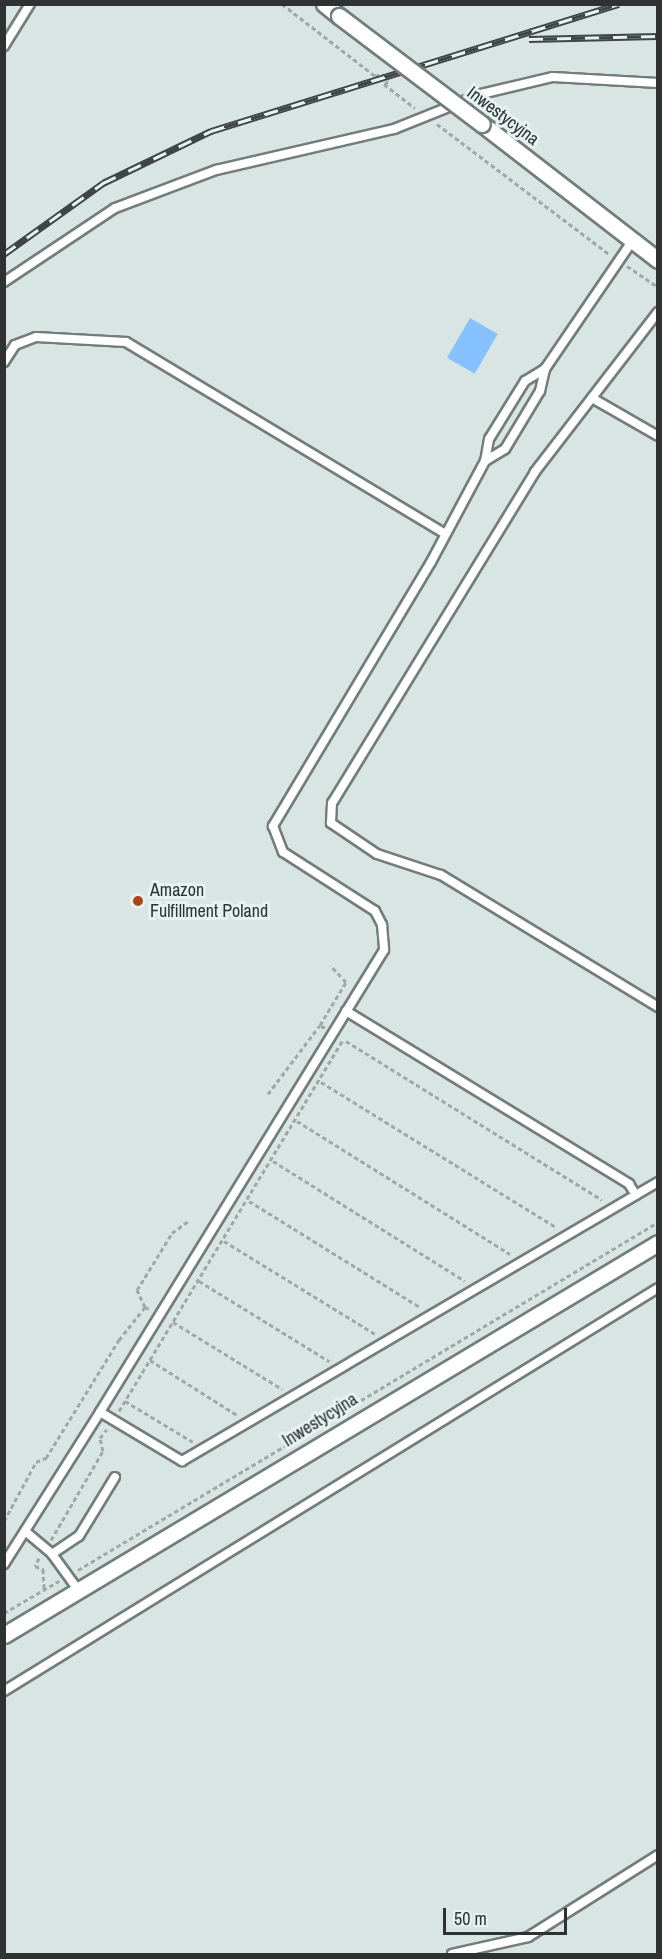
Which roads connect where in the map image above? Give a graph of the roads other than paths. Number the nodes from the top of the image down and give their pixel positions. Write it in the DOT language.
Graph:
graph roads {
  1 [pos="30,4"];
  2 [pos="324,4"];
  3 [pos="4,46"];
  4 [pos="657,83"];
  5 [pos="633,240"];
  6 [pos="657,260"];
  7 [pos="4,282"];
  8 [pos="657,312"];
  9 [pos="4,362"];
  10 [pos="545,369"];
  11 [pos="592,398"];
  12 [pos="657,436"];
  13 [pos="485,461"];
  14 [pos="445,534"];
  15 [pos="657,1007"];
  16 [pos="346,1011"];
  17 [pos="657,1182"];
  18 [pos="636,1194"];
  19 [pos="657,1243"];
  20 [pos="657,1288"];
  21 [pos="100,1412"];
  22 [pos="115,1478"];
  23 [pos="25,1532"];
  24 [pos="52,1554"];
  25 [pos="4,1564"];
  26 [pos="79,1591"];
  27 [pos="4,1635"];
  28 [pos="4,1691"];
  29 [pos="657,1855"];
  30 [pos="452,1954"];
  1 -- 3 [label="lane"];
  2 -- 5 [label="street, Inwestycyjna, bridge"];
  4 -- 7 [label="lane"];
  5 -- 6 [label="street, Inwestycyjna"];
  5 -- 10 [label="lane"];
  8 -- 11 [label="lane"];
  9 -- 14 [label="lane"];
  10 -- 13 [label="lane"];
  10 -- 13 [label="lane"];
  11 -- 12 [label="lane"];
  11 -- 15 [label="lane"];
  13 -- 14 [label="lane"];
  14 -- 16 [label="lane"];
  16 -- 18 [label="lane"];
  16 -- 21 [label="lane"];
  17 -- 18 [label="lane"];
  18 -- 21 [label="lane"];
  19 -- 26 [label="street, Inwestycyjna"];
  20 -- 28 [label="lane"];
  21 -- 23 [label="lane"];
  22 -- 24 [label="lane"];
  23 -- 24 [label="lane"];
  23 -- 25 [label="lane"];
  24 -- 26 [label="lane"];
  26 -- 27 [label="street, Inwestycyjna"];
  29 -- 30 [label="lane"];
}
